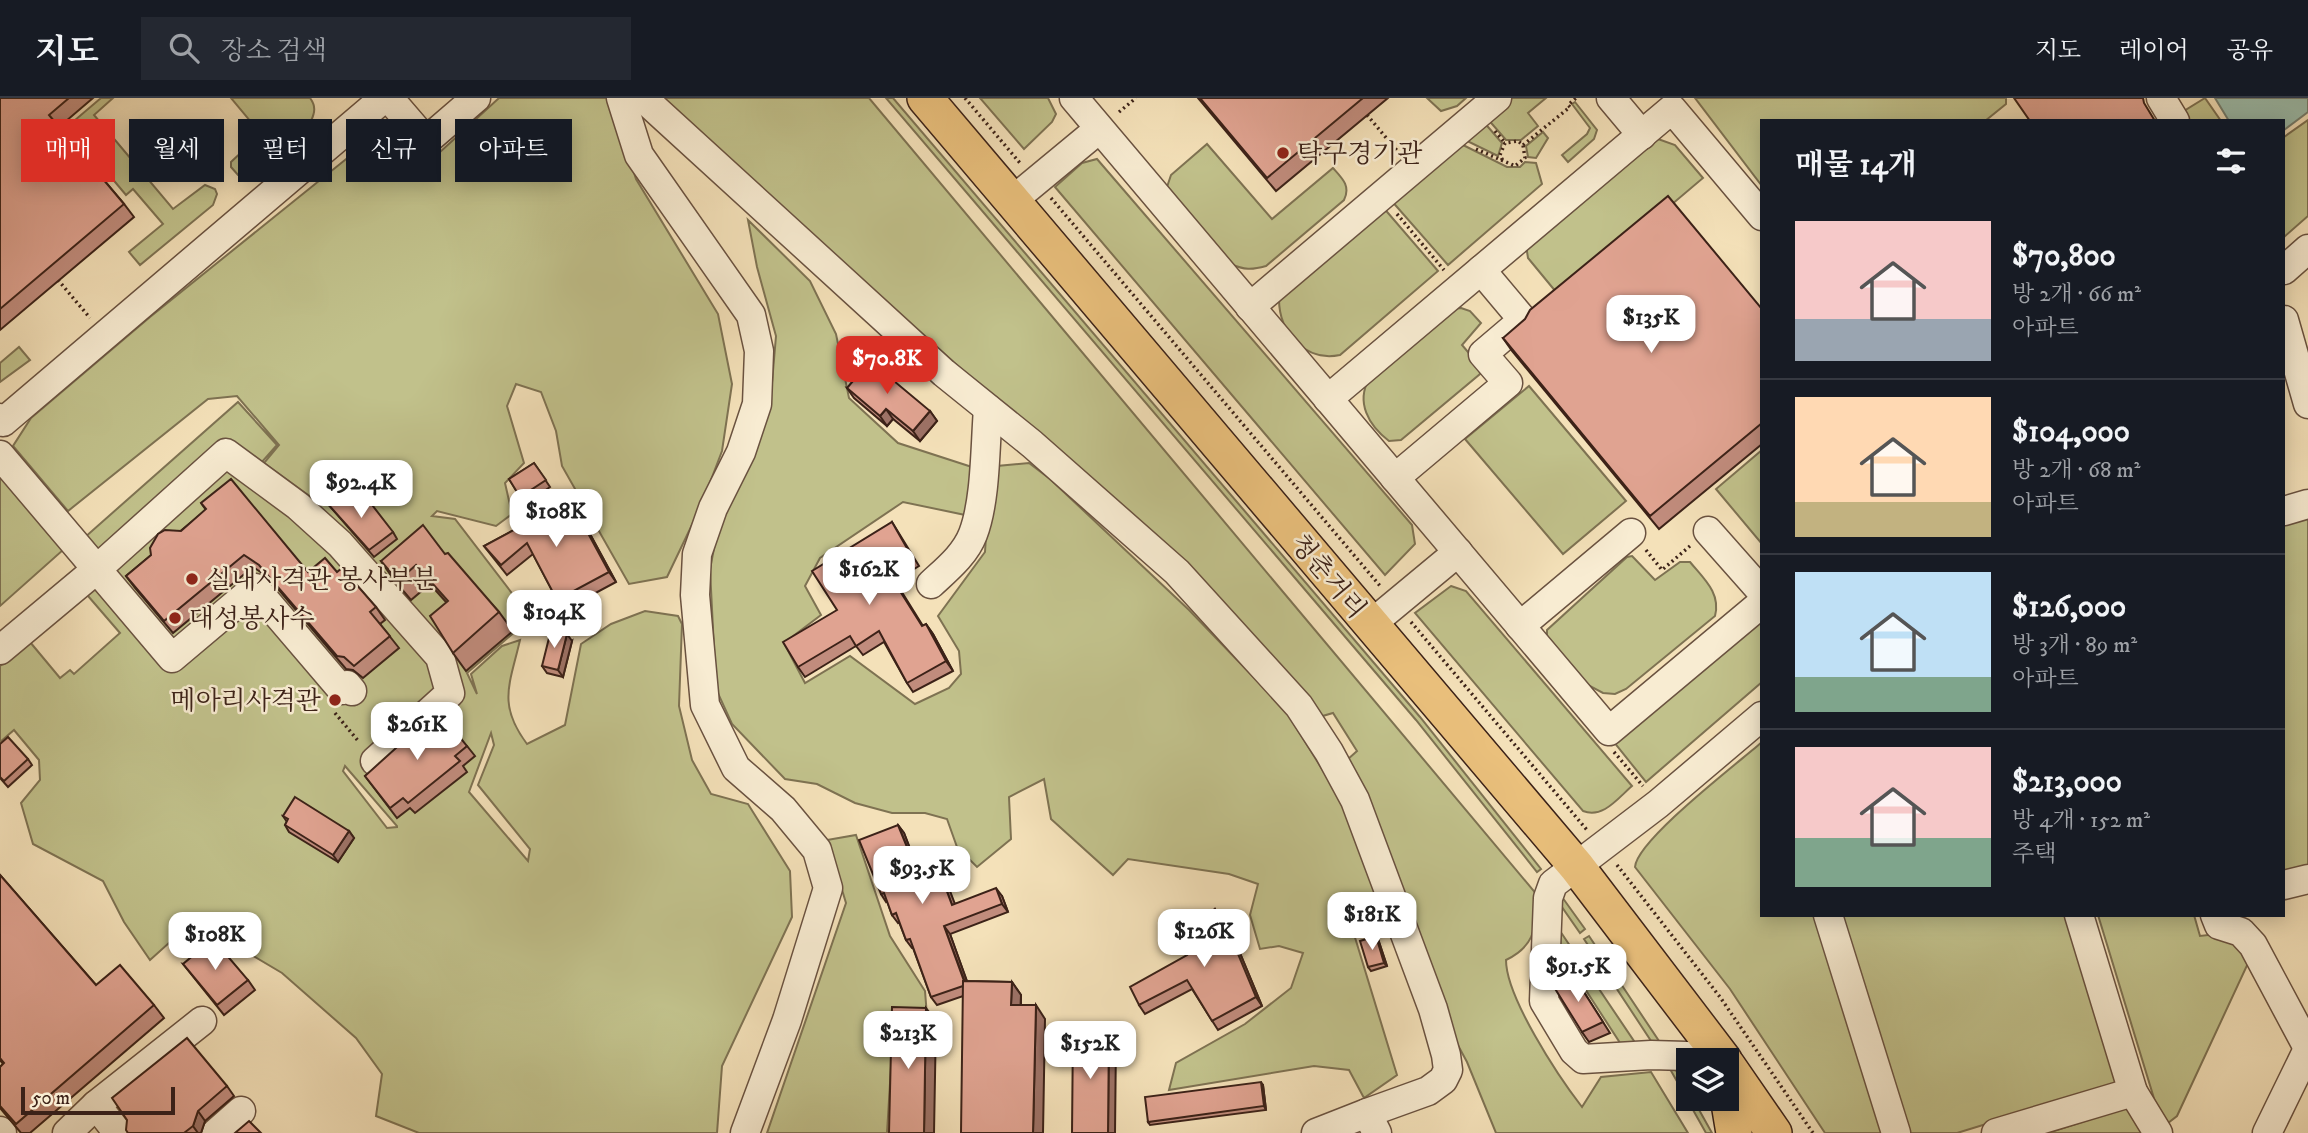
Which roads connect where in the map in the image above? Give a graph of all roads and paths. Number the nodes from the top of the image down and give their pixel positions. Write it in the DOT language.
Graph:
graph roads {
  1 [pos="387,98"];
  2 [pos="476,98"];
  3 [pos="621,98"];
  4 [pos="643,98"];
  5 [pos="925,98"];
  6 [pos="1073,98"];
  7 [pos="1497,98"];
  8 [pos="1576,98"];
  9 [pos="1611,98"];
  10 [pos="2161,98"];
  11 [pos="1367,115"];
  12 [pos="2174,119"];
  13 [pos="1099,128"];
  14 [pos="1642,135"];
  15 [pos="1523,145"];
  16 [pos="1413,170"];
  17 [pos="1382,196"];
  18 [pos="1012,201"];
  19 [pos="1760,214"];
  20 [pos="2308,249"];
  21 [pos="2285,269"];
  22 [pos="1470,279"];
  23 [pos="58,280"];
  24 [pos="1250,307"];
  25 [pos="2285,324"];
  26 [pos="105,335"];
  27 [pos="1328,399"];
  28 [pos="2308,404"];
  29 [pos="988,409"];
  30 [pos="1,421"];
  31 [pos="0,455"];
  32 [pos="1395,478"];
  33 [pos="2308,504"];
  34 [pos="2285,511"];
  35 [pos="1708,531"];
  36 [pos="1631,533"];
  37 [pos="1458,552"];
  38 [pos="97,569"];
  39 [pos="931,584"];
  40 [pos="1760,590"];
  41 [pos="1760,605"];
  42 [pos="1370,625"];
  43 [pos="1520,626"];
  44 [pos="0,650"];
  45 [pos="352,691"];
  46 [pos="337,716"];
  47 [pos="1760,718"];
  48 [pos="1609,731"];
  49 [pos="366,750"];
  50 [pos="1658,804"];
  51 [pos="1577,867"];
  52 [pos="2308,879"];
  53 [pos="2285,886"];
  54 [pos="1830,917"];
  55 [pos="2080,917"];
  56 [pos="2216,917"];
  57 [pos="202,1021"];
  58 [pos="1714,1048"];
  59 [pos="2308,1049"];
  60 [pos="1676,1057"];
  61 [pos="1739,1083"];
  62 [pos="2133,1092"];
  63 [pos="96,1105"];
  64 [pos="241,1111"];
  65 [pos="1730,1111"];
  66 [pos="1372,1123"];
  67 [pos="66,1133"];
  68 [pos="118,1133"];
  69 [pos="216,1133"];
  70 [pos="746,1133"];
  71 [pos="1316,1133"];
  72 [pos="1734,1133"];
  73 [pos="1774,1133"];
  74 [pos="1896,1133"];
  75 [pos="1996,1133"];
  76 [pos="2158,1133"];
  77 [pos="2267,1133"];
  1 -- 2 [label="street"];
  1 -- 26 [label="street"];
  3 -- 70 [label="street"];
  4 -- 29 [label="street"];
  5 -- 18 [label="main road, 청춘거리"];
  6 -- 13 [label="street"];
  7 -- 16 [label="street"];
  8 -- 15 [label="path"];
  9 -- 14 [label="street"];
  10 -- 12 [label="street"];
  11 -- 16 [label="path"];
  13 -- 18 [label="street"];
  13 -- 24 [label="street"];
  14 -- 19 [label="street"];
  14 -- 22 [label="street"];
  15 -- 15 [label="path"];
  16 -- 17 [label="street"];
  17 -- 22 [label="path"];
  17 -- 24 [label="street"];
  18 -- 42 [label="main road, 청춘거리"];
  20 -- 21 [label="street"];
  22 -- 27 [label="street"];
  22 -- 32 [label="street"];
  23 -- 26 [label="path"];
  24 -- 27 [label="street"];
  25 -- 28 [label="street"];
  26 -- 30 [label="street"];
  27 -- 32 [label="street"];
  29 -- 39 [label="street"];
  29 -- 66 [label="street"];
  31 -- 38 [label="street"];
  32 -- 37 [label="street"];
  33 -- 34 [label="street"];
  35 -- 36 [label="path"];
  35 -- 40 [label="street"];
  36 -- 43 [label="street"];
  37 -- 42 [label="street"];
  37 -- 43 [label="street"];
  38 -- 44 [label="street"];
  38 -- 45 [label="street"];
  38 -- 49 [label="street"];
  41 -- 48 [label="street"];
  42 -- 51 [label="main road, 청춘거리"];
  43 -- 48 [label="street"];
  46 -- 49 [label="path"];
  47 -- 50 [label="street"];
  48 -- 50 [label="path"];
  50 -- 51 [label="street"];
  51 -- 58 [label="main road, 청춘거리"];
  51 -- 60 [label="street"];
  52 -- 53 [label="street"];
  54 -- 74 [label="street"];
  55 -- 62 [label="street"];
  56 -- 59 [label="street"];
  57 -- 63 [label="street"];
  59 -- 77 [label="street"];
  61 -- 73 [label="main road, 청춘거리"];
  62 -- 75 [label="street"];
  62 -- 76 [label="street"];
  63 -- 67 [label="street"];
  63 -- 68 [label="street"];
  64 -- 69 [label="street"];
  65 -- 72 [label="main road"];
  66 -- 71 [label="street"];
}
